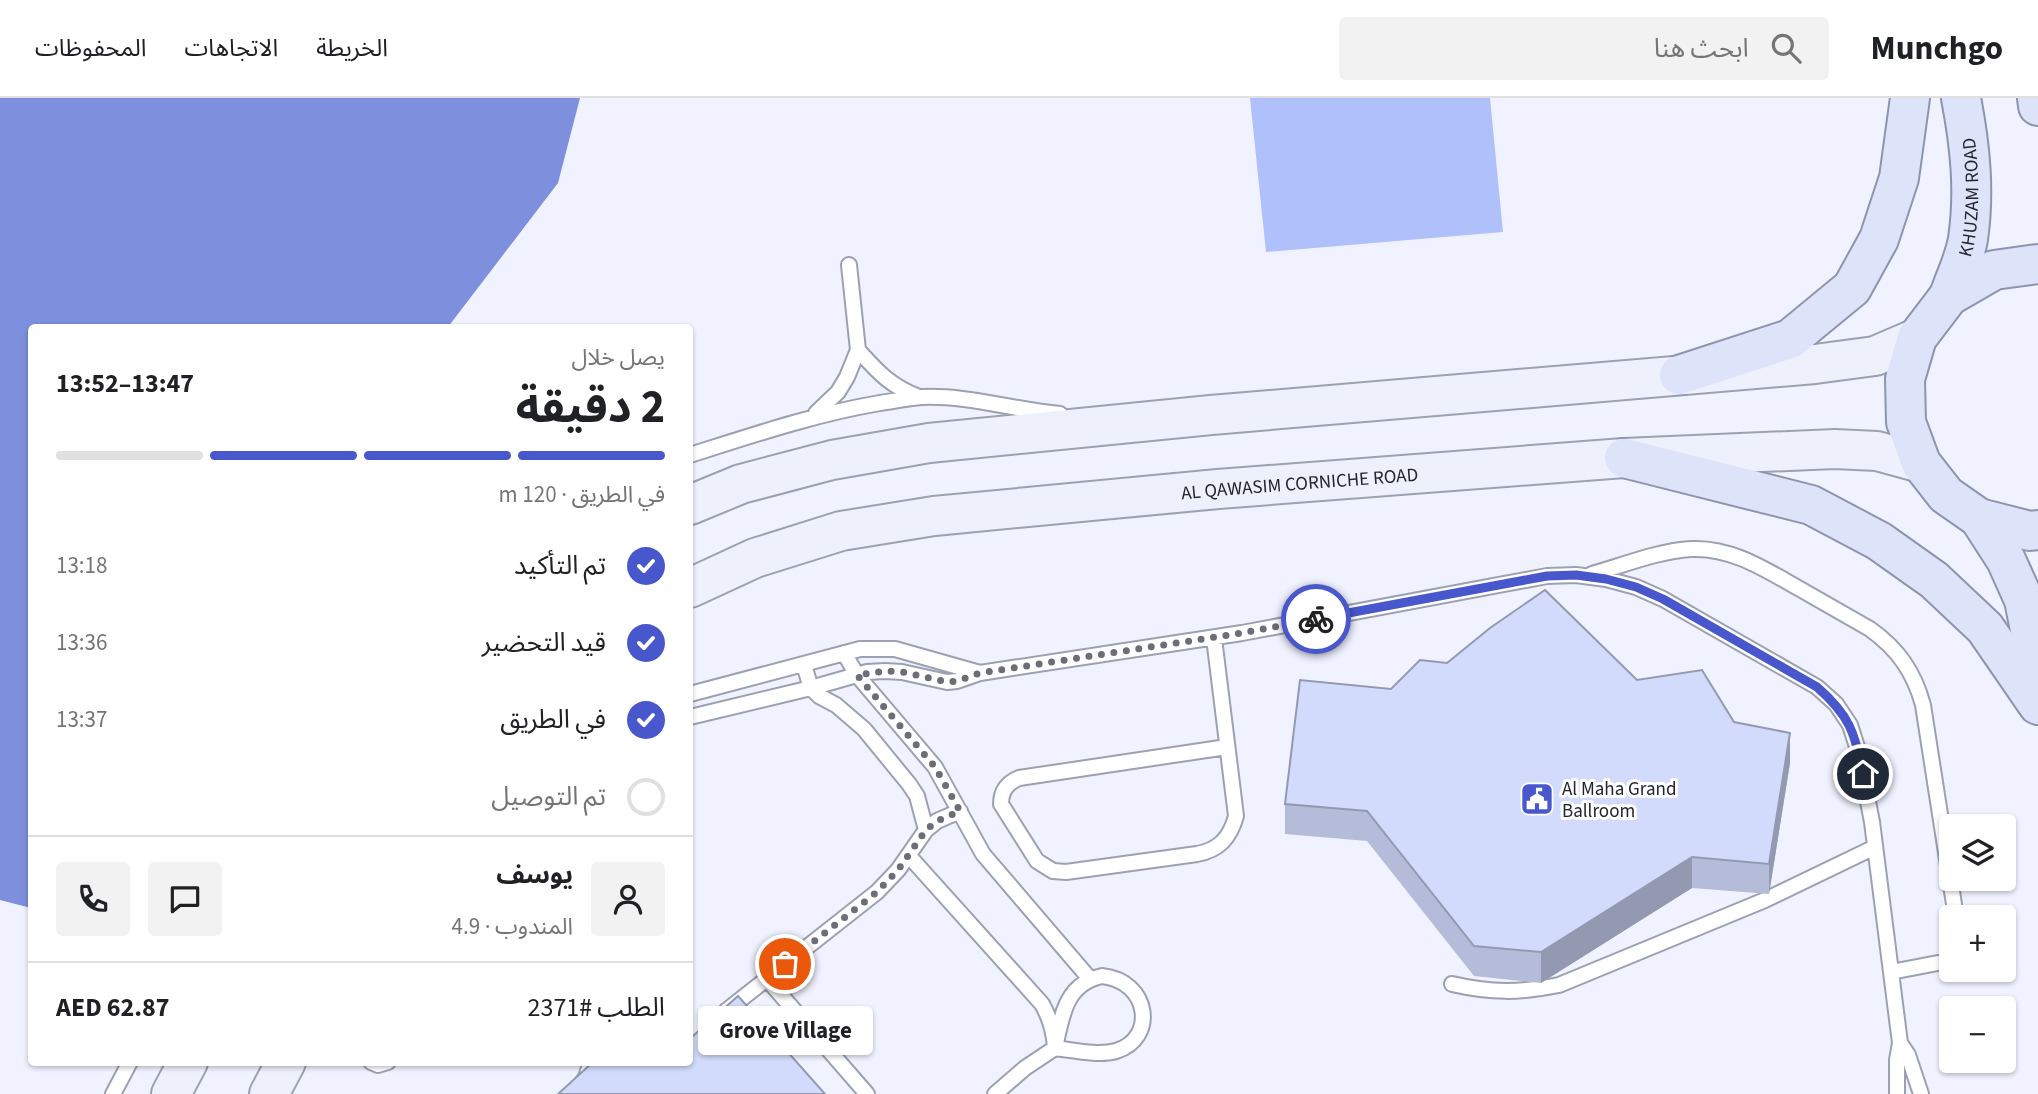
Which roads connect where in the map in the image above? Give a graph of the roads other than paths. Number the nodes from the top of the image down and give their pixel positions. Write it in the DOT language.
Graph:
graph roads {
  1 [pos="1910,98"];
  2 [pos="1961,98"];
  3 [pos="2037,98"];
  4 [pos="2038,106"];
  5 [pos="2038,264"];
  6 [pos="849,265"];
  7 [pos="1949,296"];
  8 [pos="1917,338"];
  9 [pos="858,349"];
  10 [pos="1679,375"];
  11 [pos="921,397"];
  12 [pos="812,417"];
  13 [pos="1170,419"];
  14 [pos="693,454"];
  15 [pos="1624,458"];
  16 [pos="1921,463"];
  17 [pos="693,504"];
  18 [pos="1979,518"];
  19 [pos="2038,530"];
  20 [pos="1586,576"];
  21 [pos="693,587"];
  22 [pos="1214,638"];
  23 [pos="844,653"];
  24 [pos="804,664"];
  25 [pos="2038,670"];
  26 [pos="980,673"];
  27 [pos="857,675"];
  28 [pos="811,688"];
  29 [pos="693,693"];
  30 [pos="2038,705"];
  31 [pos="693,717"];
  32 [pos="1227,747"];
  33 [pos="960,811"];
  34 [pos="926,830"];
  35 [pos="1875,847"];
  36 [pos="909,856"];
  37 [pos="1954,905"];
  38 [pos="1939,963"];
  39 [pos="1891,972"];
  40 [pos="767,979"];
  41 [pos="1090,979"];
  42 [pos="1452,984"];
  43 [pos="722,1015"];
  44 [pos="1900,1043"];
  45 [pos="1055,1048"];
  46 [pos="128,1066"];
  47 [pos="186,1066"];
  48 [pos="284,1066"];
  49 [pos="589,1066"];
  50 [pos="113,1094"];
  51 [pos="171,1094"];
  52 [pos="269,1094"];
  53 [pos="575,1094"];
  54 [pos="867,1094"];
  55 [pos="995,1094"];
  56 [pos="1897,1094"];
  57 [pos="1921,1094"];
  1 -- 10 [label="main road"];
  2 -- 7 [label="main road, KHUZAM ROAD"];
  3 -- 4 [label="main road"];
  5 -- 7 [label="main road"];
  6 -- 9 [label="lane"];
  7 -- 8 [label="main road"];
  8 -- 10 [label="main road"];
  8 -- 16 [label="main road"];
  9 -- 11 [label="lane"];
  9 -- 12 [label="lane"];
  10 -- 13 [label="main road"];
  11 -- 12 [label="lane"];
  11 -- 13 [label="lane"];
  12 -- 14 [label="lane"];
  13 -- 17 [label="main road"];
  15 -- 16 [label="main road, AL QAWASIM CORNICHE ROAD"];
  15 -- 21 [label="main road, AL QAWASIM CORNICHE ROAD"];
  15 -- 30 [label="main road"];
  16 -- 18 [label="main road"];
  18 -- 19 [label="main road"];
  18 -- 25 [label="main road"];
  20 -- 22 [label="lane"];
  20 -- 35 [label="lane"];
  20 -- 37 [label="lane"];
  22 -- 26 [label="lane"];
  22 -- 32 [label="lane"];
  23 -- 24 [label="lane"];
  23 -- 26 [label="lane"];
  23 -- 27 [label="lane"];
  24 -- 28 [label="lane"];
  24 -- 29 [label="lane"];
  26 -- 27 [label="lane"];
  27 -- 28 [label="lane"];
  27 -- 33 [label="lane"];
  28 -- 31 [label="lane"];
  28 -- 34 [label="lane"];
  32 -- 32 [label="lane"];
  33 -- 34 [label="lane"];
  33 -- 41 [label="lane"];
  34 -- 36 [label="lane"];
  35 -- 39 [label="lane"];
  35 -- 42 [label="lane"];
  36 -- 40 [label="lane"];
  36 -- 45 [label="lane"];
  38 -- 39 [label="lane"];
  39 -- 44 [label="lane"];
  40 -- 43 [label="lane"];
  40 -- 54 [label="lane"];
  41 -- 45 [label="lane"];
  41 -- 45 [label="lane"];
  44 -- 56 [label="lane"];
  44 -- 57 [label="lane"];
  45 -- 55 [label="lane"];
  46 -- 50 [label="lane"];
  47 -- 51 [label="main road"];
  48 -- 52 [label="main road"];
  49 -- 53 [label="lane"];
}
